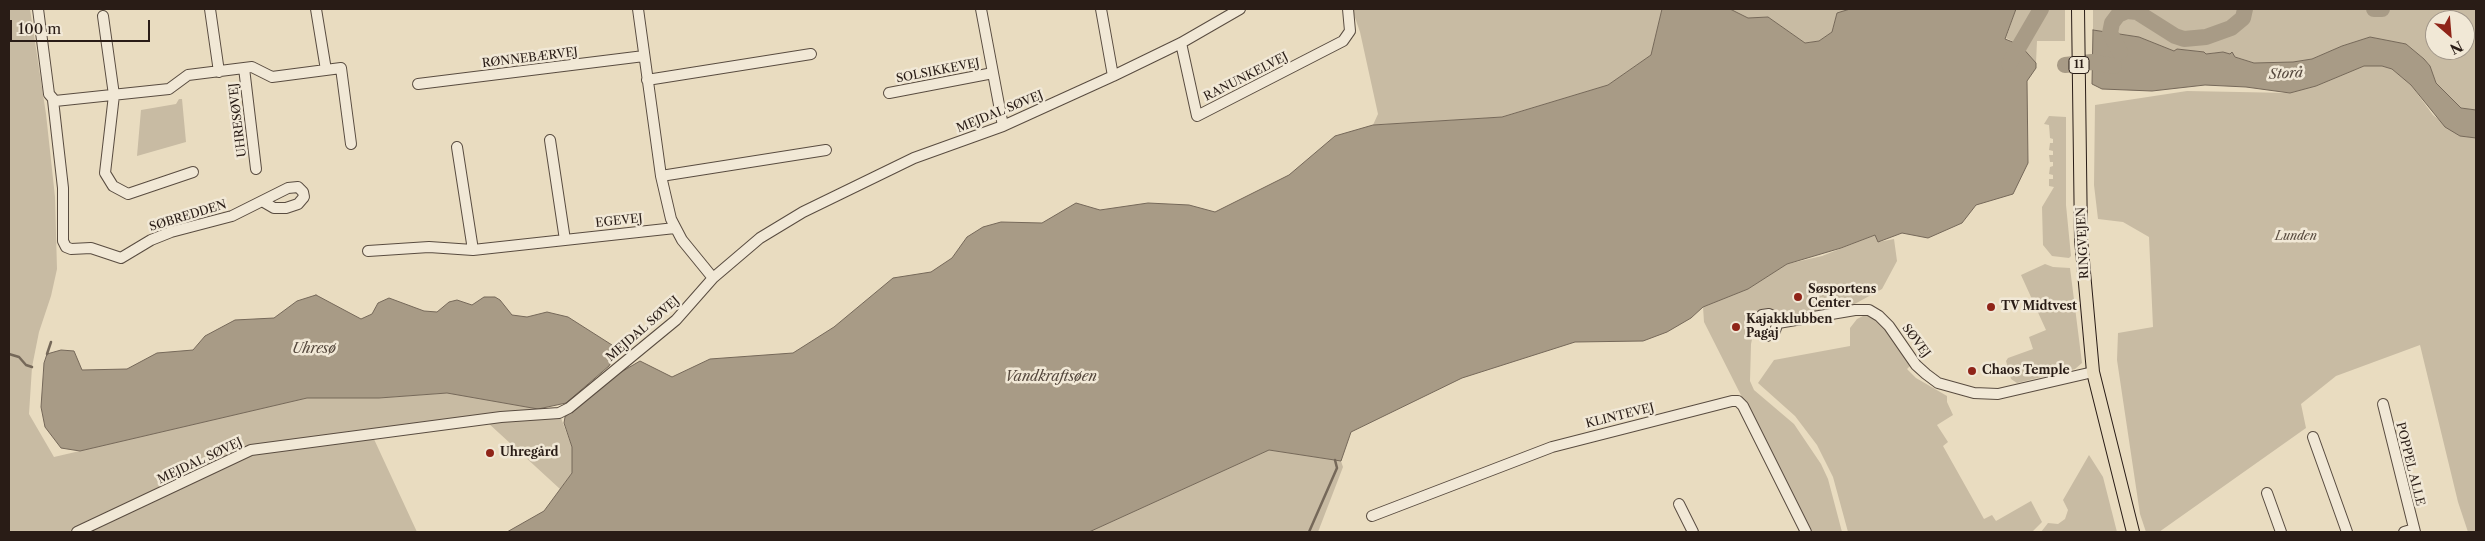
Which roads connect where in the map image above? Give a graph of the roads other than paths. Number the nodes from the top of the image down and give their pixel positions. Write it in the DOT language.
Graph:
graph roads {
  1 [pos="38,9"];
  2 [pos="210,9"];
  3 [pos="316,9"];
  4 [pos="638,9"];
  5 [pos="981,9"];
  6 [pos="1100,9"];
  7 [pos="1240,9"];
  8 [pos="1348,9"];
  9 [pos="2078,9"];
  10 [pos="103,16"];
  11 [pos="1181,43"];
  12 [pos="811,54"];
  13 [pos="644,56"];
  14 [pos="244,68"];
  15 [pos="326,70"];
  16 [pos="219,72"];
  17 [pos="993,73"];
  18 [pos="1113,76"];
  19 [pos="648,80"];
  20 [pos="418,84"];
  21 [pos="889,92"];
  22 [pos="114,95"];
  23 [pos="53,100"];
  24 [pos="1003,126"];
  25 [pos="550,140"];
  26 [pos="352,144"];
  27 [pos="458,147"];
  28 [pos="826,150"];
  29 [pos="256,169"];
  30 [pos="193,172"];
  31 [pos="662,176"];
  32 [pos="262,202"];
  33 [pos="675,228"];
  34 [pos="565,240"];
  35 [pos="473,250"];
  36 [pos="368,251"];
  37 [pos="713,278"];
  38 [pos="1778,323"];
  39 [pos="2093,372"];
  40 [pos="2383,404"];
  41 [pos="2313,437"];
  42 [pos="2267,493"];
  43 [pos="1679,504"];
  44 [pos="1372,516"];
  45 [pos="2411,531"];
  46 [pos="77,532"];
  47 [pos="1693,532"];
  48 [pos="1806,532"];
  49 [pos="2133,532"];
  50 [pos="2281,532"];
  51 [pos="2347,532"];
  1 -- 23 [label="street"];
  2 -- 16 [label="street, UHRESØVEJ"];
  3 -- 15 [label="street"];
  4 -- 13 [label="street"];
  5 -- 17 [label="street, SOLSIKKEVEJ"];
  6 -- 18 [label="street"];
  7 -- 11 [label="street, MEJDAL SØVEJ"];
  8 -- 11 [label="street, RANUNKELVEJ"];
  9 -- 39 [label="main road, RINGVEJEN / 11"];
  10 -- 22 [label="street"];
  11 -- 18 [label="street, MEJDAL SØVEJ"];
  12 -- 19 [label="street"];
  13 -- 19 [label="street"];
  13 -- 20 [label="street, RØNNEBÆRVEJ"];
  14 -- 15 [label="street, UHRESØVEJ"];
  14 -- 16 [label="street, UHRESØVEJ"];
  14 -- 29 [label="street, UHRESØVEJ"];
  15 -- 26 [label="street"];
  16 -- 22 [label="street, UHRESØVEJ"];
  17 -- 21 [label="street, SOLSIKKEVEJ"];
  17 -- 24 [label="street, SOLSIKKEVEJ"];
  18 -- 24 [label="street, MEJDAL SØVEJ"];
  19 -- 31 [label="street"];
  22 -- 23 [label="street, UHRESØVEJ"];
  22 -- 30 [label="street"];
  23 -- 32 [label="street, SØBREDDEN"];
  24 -- 37 [label="street, MEJDAL SØVEJ"];
  25 -- 34 [label="street"];
  27 -- 35 [label="street"];
  28 -- 31 [label="street"];
  31 -- 33 [label="street"];
  33 -- 34 [label="street, EGEVEJ"];
  33 -- 37 [label="street"];
  34 -- 35 [label="street, EGEVEJ"];
  35 -- 36 [label="street, EGEVEJ"];
  37 -- 46 [label="street, MEJDAL SØVEJ"];
  38 -- 39 [label="street, SØVEJ"];
  39 -- 49 [label="main road, RINGVEJEN / 11"];
  40 -- 45 [label="street, POPPEL ALLE"];
  41 -- 51 [label="street"];
  42 -- 50 [label="street"];
  43 -- 47 [label="street"];
  44 -- 48 [label="street, KLINTEVEJ"];
}
